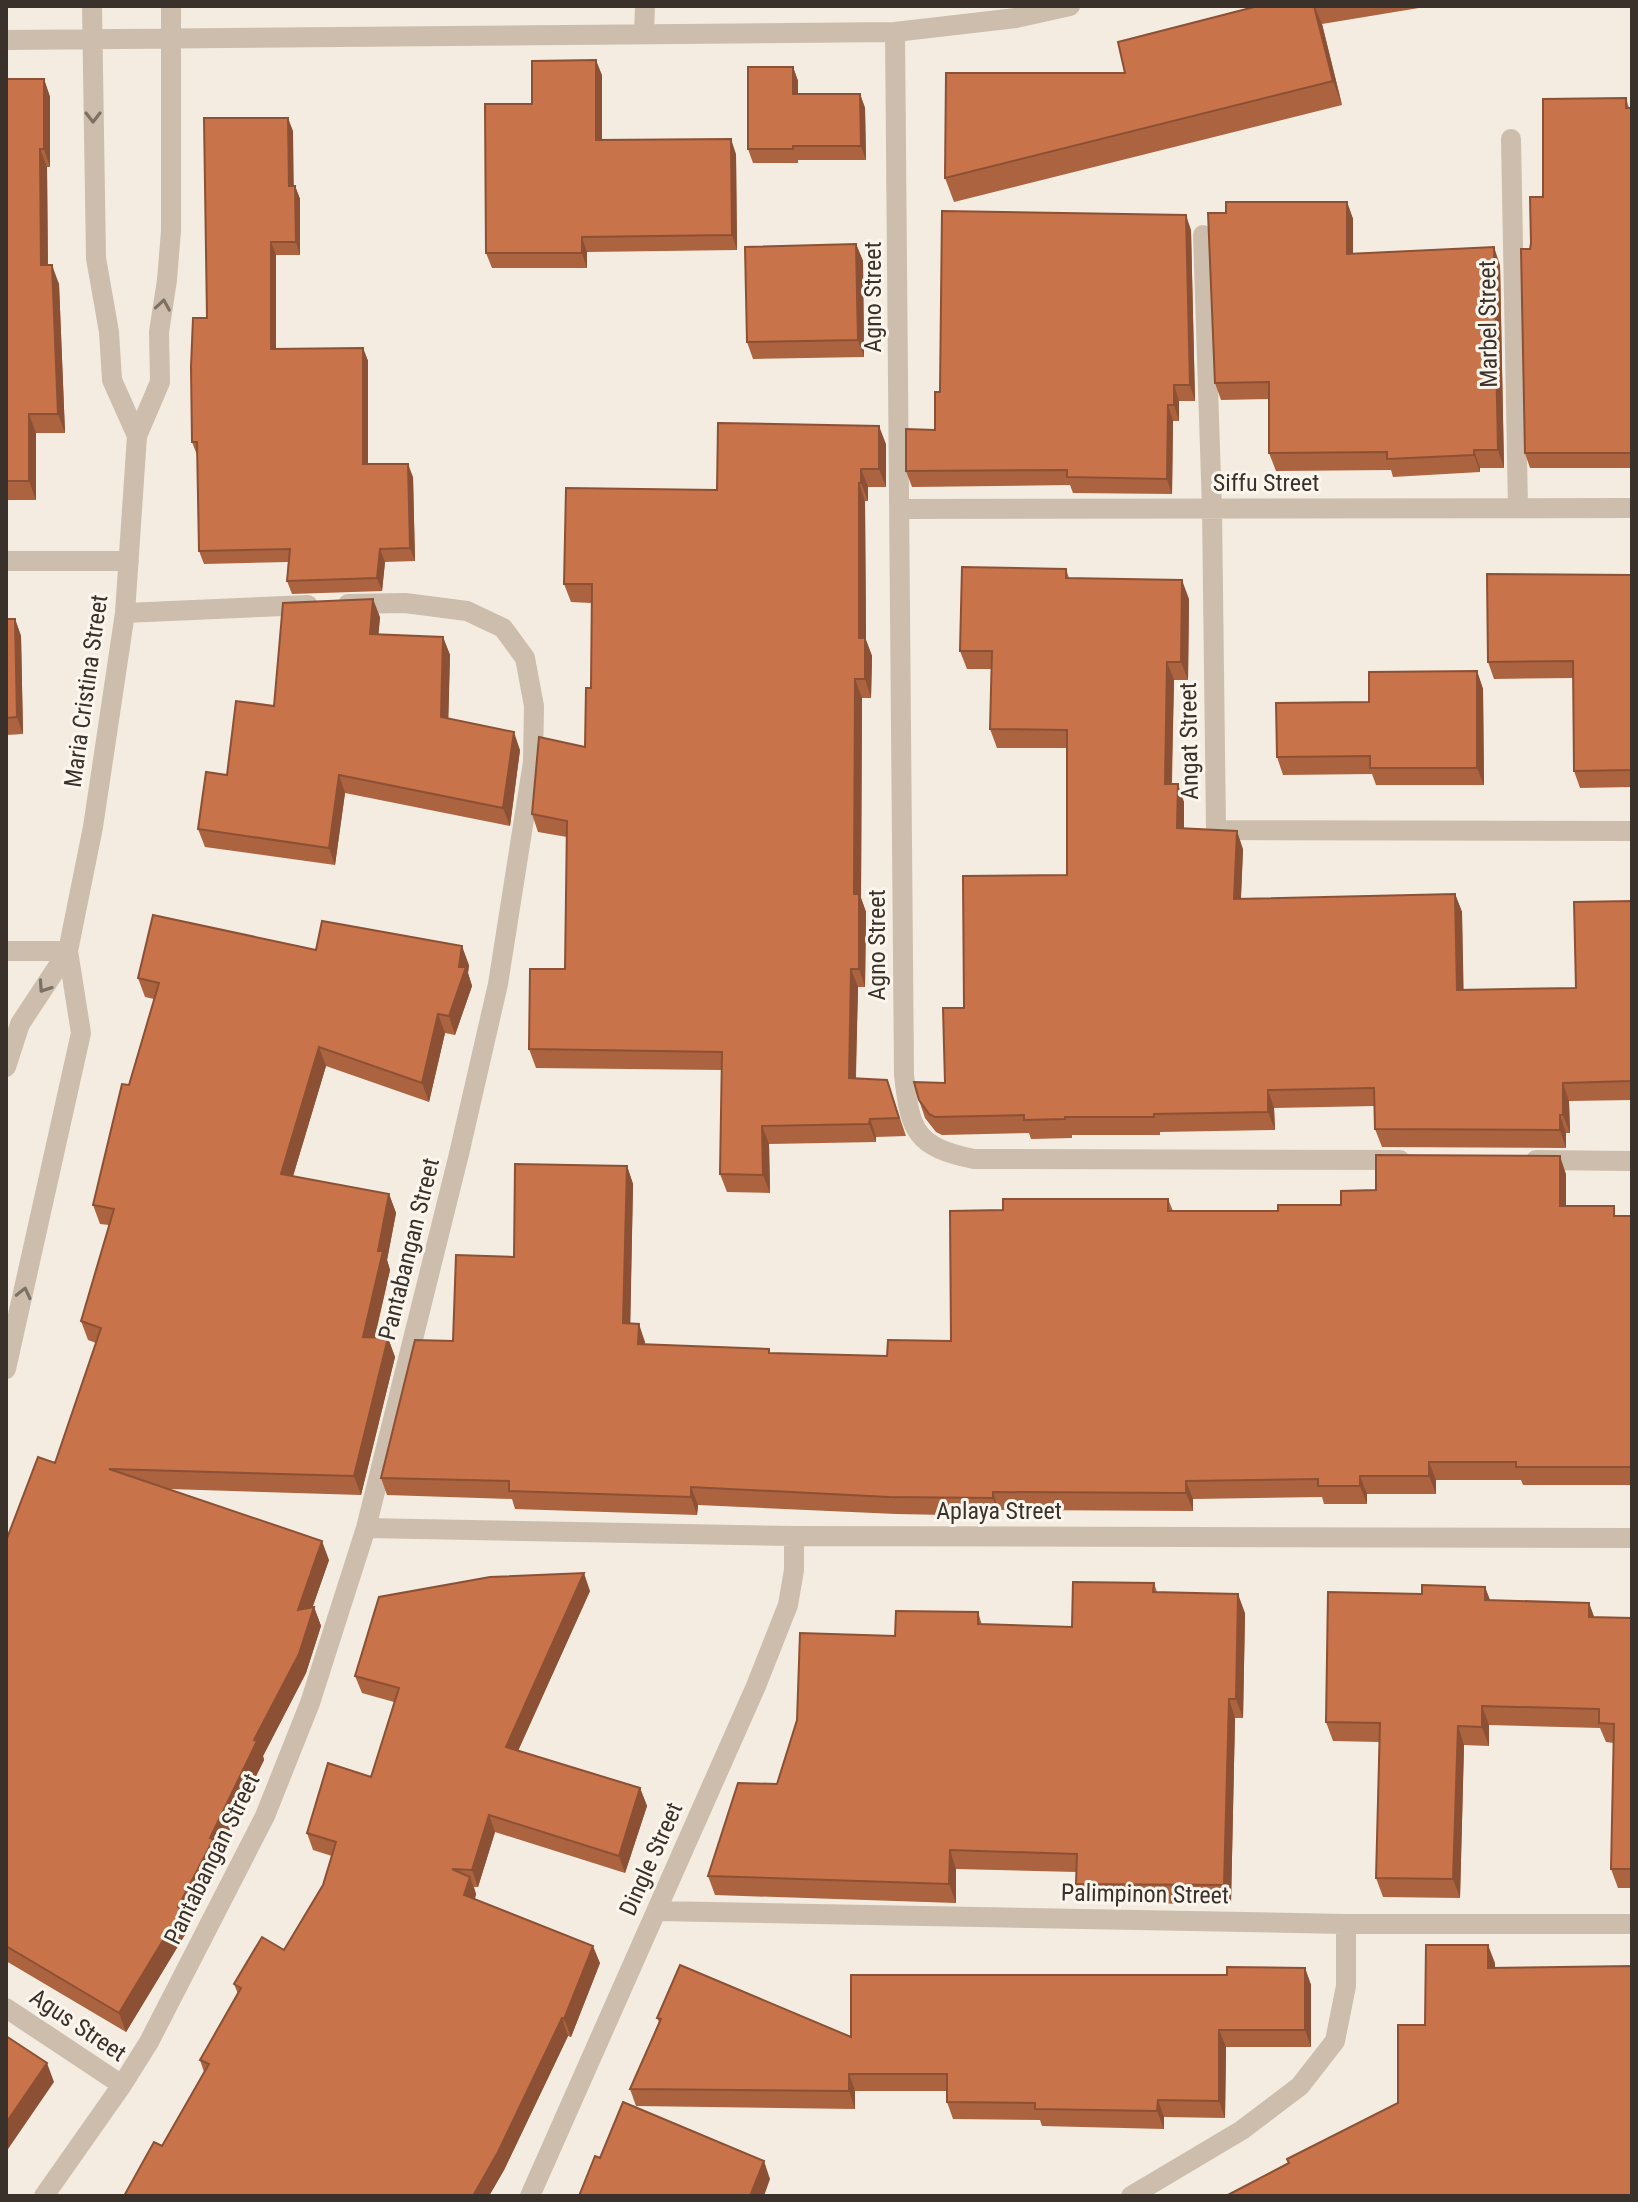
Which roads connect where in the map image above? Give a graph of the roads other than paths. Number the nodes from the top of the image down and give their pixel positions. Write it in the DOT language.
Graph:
graph roads {
  1 [pos="92,6"];
  2 [pos="171,6"];
  3 [pos="645,6"];
  4 [pos="1070,6"];
  5 [pos="895,32"];
  6 [pos="644,33"];
  7 [pos="93,39"];
  8 [pos="171,39"];
  9 [pos="6,40"];
  10 [pos="1511,139"];
  11 [pos="1203,235"];
  12 [pos="137,436"];
  13 [pos="1518,508"];
  14 [pos="1632,508"];
  15 [pos="900,509"];
  16 [pos="1212,509"];
  17 [pos="6,561"];
  18 [pos="129,561"];
  19 [pos="125,613"];
  20 [pos="1632,831"];
  21 [pos="6,951"];
  22 [pos="68,951"];
  23 [pos="6,1067"];
  24 [pos="1416,1160"];
  25 [pos="1508,1160"];
  26 [pos="1632,1161"];
  27 [pos="7,1360"];
  28 [pos="366,1528"];
  29 [pos="794,1536"];
  30 [pos="1632,1538"];
  31 [pos="657,1911"];
  32 [pos="1346,1924"];
  33 [pos="1632,1924"];
  34 [pos="6,2008"];
  35 [pos="122,2085"];
  36 [pos="44,2196"];
  37 [pos="530,2196"];
  38 [pos="1131,2196"];
  1 -- 7 [label="street, Maria Cristina Street"];
  2 -- 8 [label="street, Maria Cristina Street"];
  3 -- 6 [label="street"];
  4 -- 5 [label="street"];
  5 -- 6 [label="street"];
  5 -- 15 [label="street, Agno Street"];
  6 -- 8 [label="street"];
  7 -- 8 [label="street"];
  7 -- 9 [label="street"];
  7 -- 12 [label="street, Maria Cristina Street, one-way"];
  12 -- 8 [label="street, Maria Cristina Street, one-way"];
  10 -- 13 [label="street, Marbel Street"];
  11 -- 16 [label="street, Angat Street"];
  12 -- 18 [label="street, Maria Cristina Street"];
  13 -- 14 [label="street, Siffu Street"];
  13 -- 16 [label="street, Siffu Street"];
  15 -- 16 [label="street, Siffu Street"];
  15 -- 24 [label="street, Agno Street"];
  16 -- 20 [label="street, Angat Street"];
  17 -- 18 [label="street"];
  18 -- 19 [label="street, Maria Cristina Street"];
  19 -- 22 [label="street, Maria Cristina Street"];
  19 -- 28 [label="street, Pantabangan Street"];
  21 -- 22 [label="street"];
  22 -- 23 [label="street, Maria Cristina Street, one-way"];
  27 -- 22 [label="street, Maria Cristina Street, one-way"];
  25 -- 26 [label="street"];
  28 -- 29 [label="street, Aplaya Street"];
  28 -- 35 [label="street, Pantabangan Street"];
  29 -- 30 [label="street, Aplaya Street"];
  29 -- 31 [label="street, Dingle Street"];
  31 -- 32 [label="street, Palimpinon Street"];
  31 -- 37 [label="street, Dingle Street"];
  32 -- 33 [label="street, Palimpinon Street"];
  32 -- 38 [label="street"];
  34 -- 35 [label="street, Agus Street"];
  35 -- 36 [label="street, Pantabangan Street"];
}
